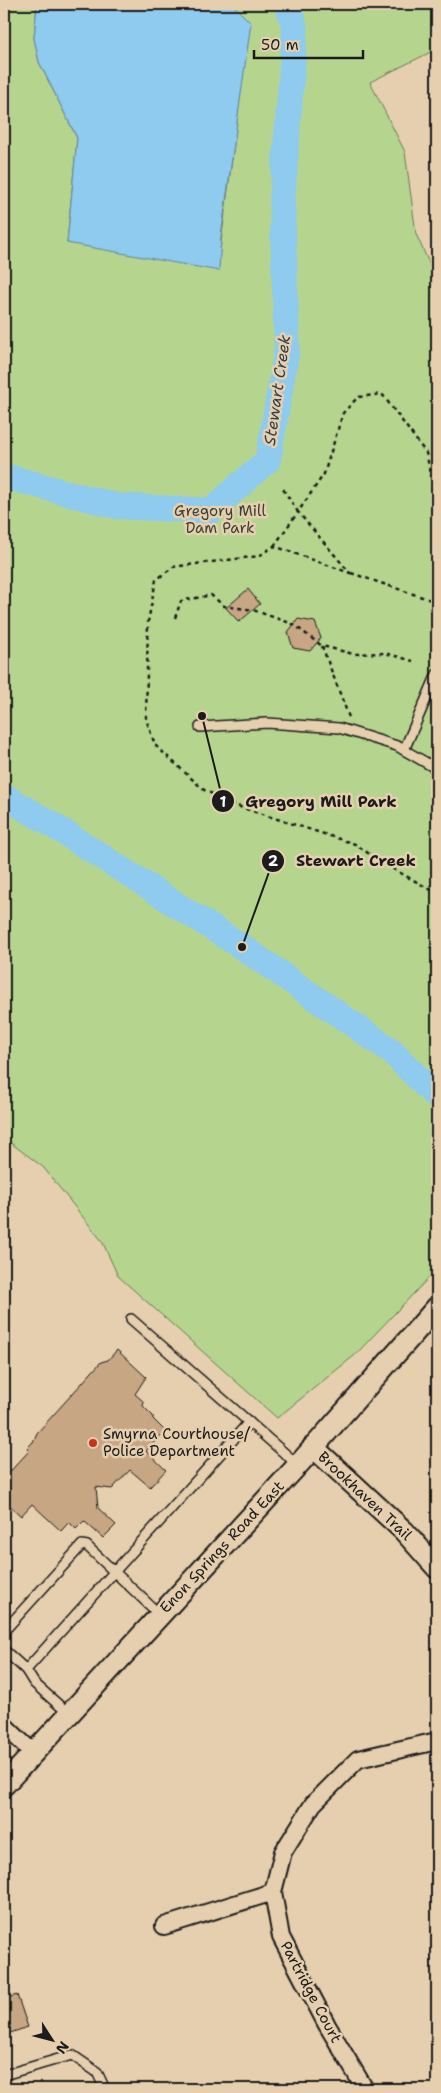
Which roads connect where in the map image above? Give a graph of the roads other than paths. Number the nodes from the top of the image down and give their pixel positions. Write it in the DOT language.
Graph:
graph roads {
  1 [pos="437,674"];
  2 [pos="200,727"];
  3 [pos="404,750"];
  4 [pos="437,769"];
  5 [pos="437,1307"];
  6 [pos="131,1319"];
  7 [pos="249,1422"];
  8 [pos="313,1447"];
  9 [pos="298,1465"];
  10 [pos="437,1568"];
  11 [pos="114,1571"];
  12 [pos="160,1615"];
  13 [pos="4,1631"];
  14 [pos="4,1650"];
  15 [pos="26,1670"];
  16 [pos="69,1714"];
  17 [pos="4,1725"];
  18 [pos="437,1741"];
  19 [pos="33,1753"];
  20 [pos="4,1785"];
  21 [pos="273,1892"];
  22 [pos="164,1926"];
  23 [pos="4,2075"];
  24 [pos="105,2089"];
  25 [pos="365,2089"];
  1 -- 3 [label="lane"];
  2 -- 3 [label="lane"];
  3 -- 4 [label="lane"];
  5 -- 8 [label="street, Enon Springs Road East"];
  6 -- 7 [label="lane"];
  7 -- 9 [label="lane"];
  7 -- 11 [label="lane"];
  8 -- 9 [label="street, Enon Springs Road East"];
  8 -- 10 [label="street, Brookhaven Trail"];
  9 -- 12 [label="street, Enon Springs Road East"];
  11 -- 12 [label="lane"];
  11 -- 13 [label="lane"];
  11 -- 15 [label="lane"];
  12 -- 16 [label="street, Enon Springs Road East"];
  14 -- 15 [label="lane"];
  15 -- 16 [label="lane"];
  16 -- 19 [label="street, Enon Springs Road East"];
  17 -- 19 [label="street"];
  18 -- 21 [label="street, Partridge Court"];
  19 -- 20 [label="street, Enon Springs Road East"];
  21 -- 22 [label="street"];
  21 -- 25 [label="street, Partridge Court"];
  23 -- 24 [label="lane"];
}
